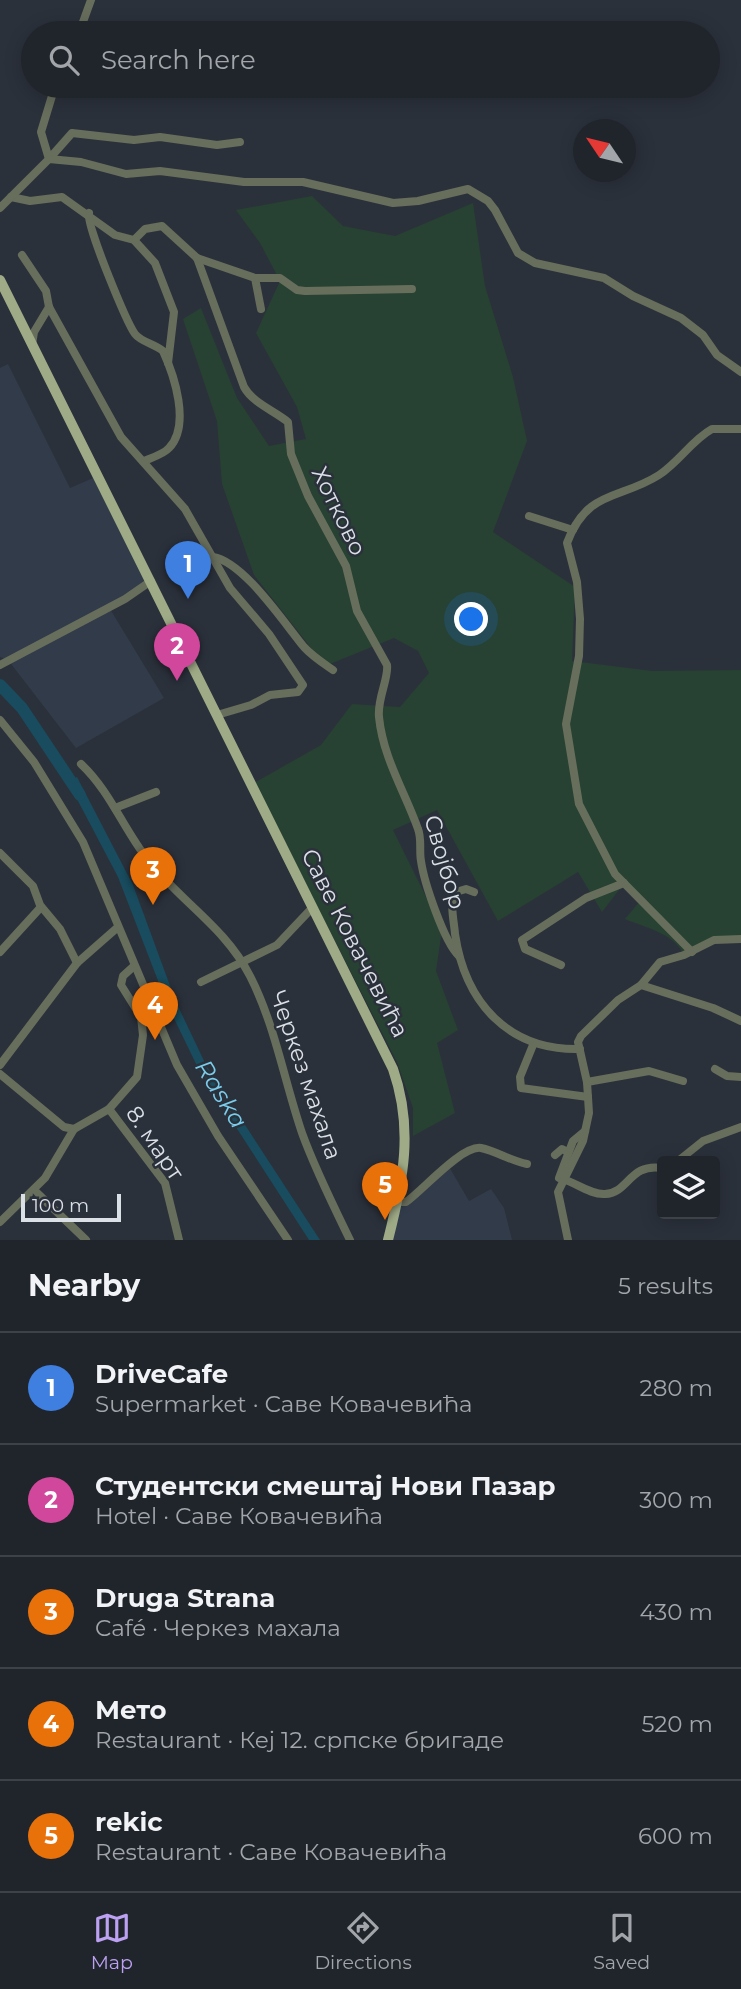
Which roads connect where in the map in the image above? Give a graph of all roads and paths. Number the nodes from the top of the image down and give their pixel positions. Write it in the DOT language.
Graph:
graph roads {
  1 [pos="91,0"];
  2 [pos="83,21"];
  3 [pos="51,98"];
  4 [pos="240,142"];
  5 [pos="49,159"];
  6 [pos="11,197"];
  7 [pos="0,208"];
  8 [pos="89,213"];
  9 [pos="134,240"];
  10 [pos="22,255"];
  11 [pos="197,258"];
  12 [pos="255,278"];
  13 [pos="0,280"];
  14 [pos="412,289"];
  15 [pos="49,307"];
  16 [pos="261,309"];
  17 [pos="32,345"];
  18 [pos="169,363"];
  19 [pos="741,372"];
  20 [pos="741,429"];
  21 [pos="144,461"];
  22 [pos="529,516"];
  23 [pos="573,530"];
  24 [pos="213,557"];
  25 [pos="150,581"];
  26 [pos="2,661"];
  27 [pos="333,670"];
  28 [pos="217,715"];
  29 [pos="0,720"];
  30 [pos="384,737"];
  31 [pos="81,764"];
  32 [pos="156,792"];
  33 [pos="115,808"];
  34 [pos="0,853"];
  35 [pos="624,883"];
  36 [pos="474,892"];
  37 [pos="41,907"];
  38 [pos="313,907"];
  39 [pos="118,927"];
  40 [pos="741,939"];
  41 [pos="0,952"];
  42 [pos="692,952"];
  43 [pos="459,956"];
  44 [pos="241,962"];
  45 [pos="78,963"];
  46 [pos="561,965"];
  47 [pos="134,966"];
  48 [pos="201,982"];
  49 [pos="641,985"];
  50 [pos="741,1021"];
  51 [pos="533,1045"];
  52 [pos="580,1049"];
  53 [pos="0,1065"];
  54 [pos="715,1069"];
  55 [pos="0,1074"];
  56 [pos="741,1077"];
  57 [pos="683,1081"];
  58 [pos="587,1082"];
  59 [pos="588,1097"];
  60 [pos="109,1109"];
  61 [pos="741,1126"];
  62 [pos="75,1129"];
  63 [pos="585,1131"];
  64 [pos="568,1152"];
  65 [pos="555,1154"];
  66 [pos="684,1156"];
  67 [pos="527,1164"];
  68 [pos="657,1168"];
  69 [pos="561,1183"];
  70 [pos="34,1190"];
  71 [pos="397,1202"];
  72 [pos="0,1222"];
  73 [pos="86,1240"];
  74 [pos="179,1240"];
  75 [pos="288,1240"];
  76 [pos="350,1240"];
  77 [pos="388,1240"];
  78 [pos="568,1240"];
  1 -- 2 [label="street"];
  3 -- 5 [label="street"];
  4 -- 5 [label="street"];
  5 -- 6 [label="street"];
  5 -- 19 [label="street"];
  6 -- 7 [label="street"];
  6 -- 8 [label="street"];
  8 -- 9 [label="street"];
  8 -- 18 [label="street"];
  9 -- 11 [label="street"];
  9 -- 18 [label="street"];
  10 -- 15 [label="street"];
  11 -- 12 [label="street"];
  11 -- 30 [label="street, Хотково"];
  12 -- 14 [label="street"];
  12 -- 16 [label="street"];
  13 -- 17 [label="main road, Саве Ковачевића"];
  15 -- 17 [label="street"];
  15 -- 21 [label="street"];
  17 -- 25 [label="main road, Саве Ковачевића"];
  18 -- 21 [label="street"];
  20 -- 23 [label="street"];
  21 -- 24 [label="street"];
  22 -- 23 [label="street"];
  23 -- 35 [label="street"];
  24 -- 27 [label="street"];
  24 -- 28 [label="street"];
  25 -- 26 [label="street"];
  25 -- 28 [label="main road, Саве Ковачевића"];
  28 -- 38 [label="main road, Саве Ковачевића"];
  29 -- 39 [label="street"];
  30 -- 43 [label="street, Својбор"];
  31 -- 33 [label="street, Черкез махала"];
  32 -- 33 [label="street"];
  33 -- 44 [label="street, Черкез махала"];
  34 -- 37 [label="street"];
  35 -- 42 [label="street"];
  35 -- 46 [label="street"];
  36 -- 43 [label="street, Својбор"];
  37 -- 41 [label="street"];
  37 -- 45 [label="street"];
  38 -- 44 [label="street"];
  38 -- 71 [label="main road, Саве Ковачевића"];
  39 -- 45 [label="street"];
  39 -- 47 [label="street"];
  40 -- 42 [label="street"];
  42 -- 49 [label="street"];
  43 -- 51 [label="street, Својбор"];
  44 -- 48 [label="street"];
  44 -- 76 [label="street, Черкез махала"];
  45 -- 53 [label="street"];
  47 -- 60 [label="street"];
  47 -- 75 [label="street"];
  49 -- 50 [label="street"];
  49 -- 52 [label="street"];
  51 -- 52 [label="street, Својбор"];
  51 -- 59 [label="street"];
  52 -- 58 [label="street"];
  54 -- 56 [label="street"];
  55 -- 62 [label="street"];
  57 -- 58 [label="street"];
  58 -- 59 [label="street"];
  59 -- 63 [label="street"];
  60 -- 62 [label="street"];
  60 -- 74 [label="street, 8. март"];
  61 -- 66 [label="street"];
  62 -- 70 [label="street"];
  63 -- 64 [label="street"];
  63 -- 69 [label="street"];
  64 -- 65 [label="street"];
  64 -- 69 [label="street"];
  67 -- 71 [label="street"];
  68 -- 69 [label="street"];
  69 -- 78 [label="street"];
  70 -- 72 [label="street"];
  70 -- 73 [label="street"];
  71 -- 77 [label="main road, Саве Ковачевића"];
}
